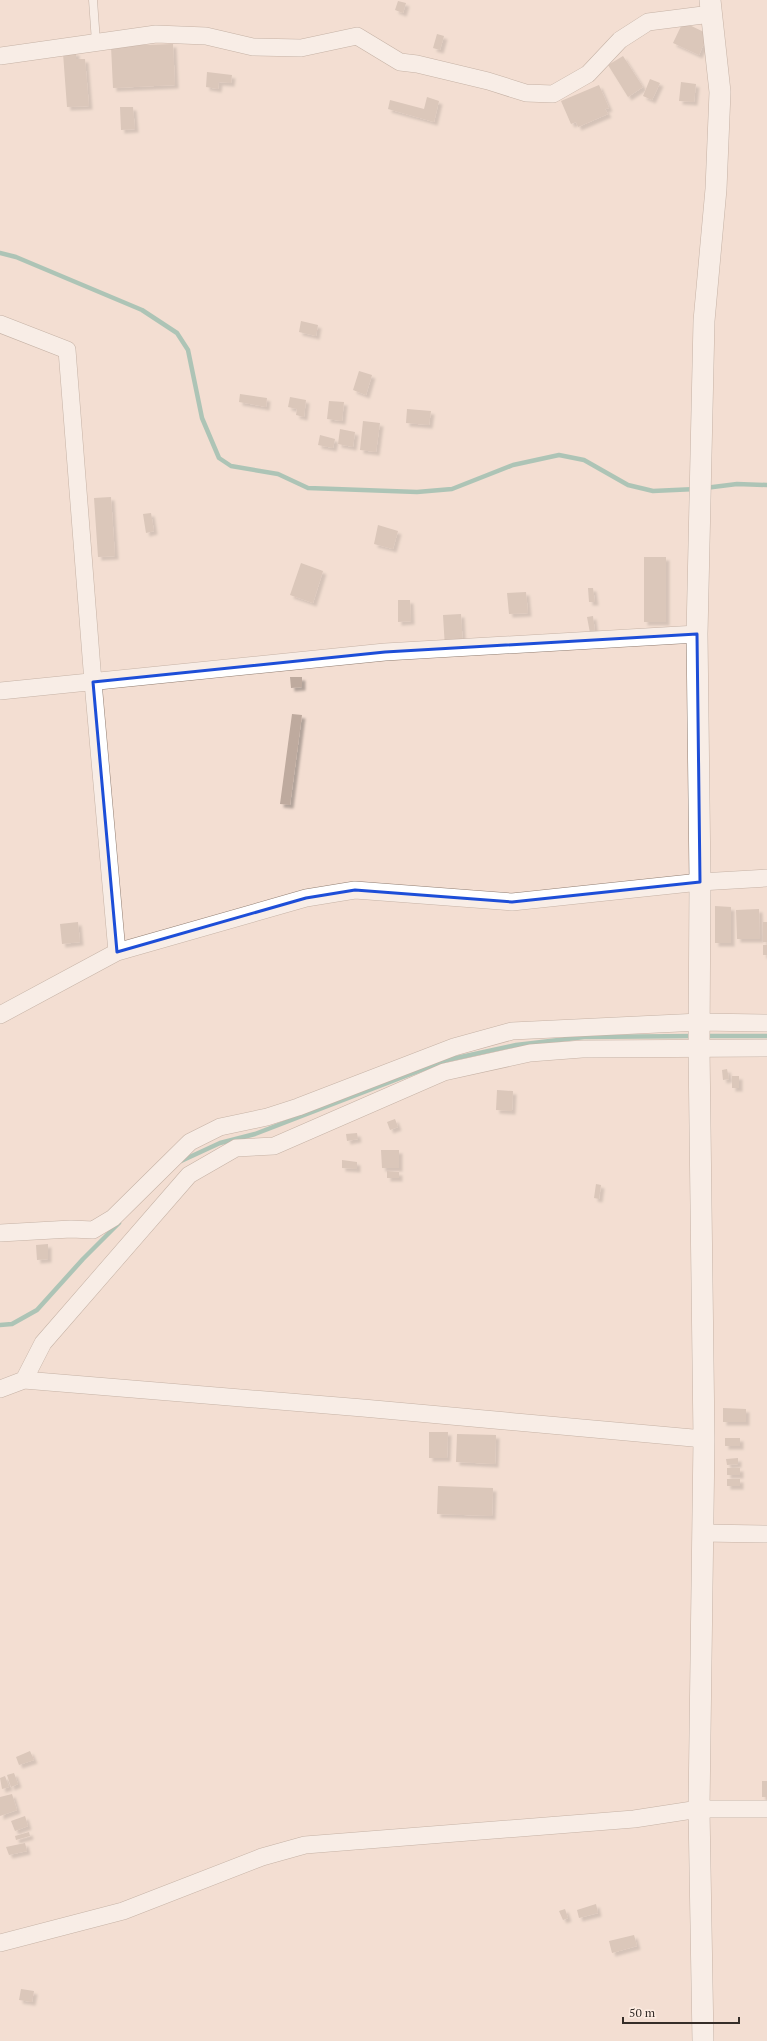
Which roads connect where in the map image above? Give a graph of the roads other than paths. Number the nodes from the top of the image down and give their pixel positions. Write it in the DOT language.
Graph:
graph roads {
  1 [pos="93,0"];
  2 [pos="711,7"];
  3 [pos="96,42"];
  4 [pos="0,56"];
  5 [pos="0,324"];
  6 [pos="697,634"];
  7 [pos="93,682"];
  8 [pos="0,691"];
  9 [pos="767,878"];
  10 [pos="700,882"];
  11 [pos="117,952"];
  12 [pos="0,1015"];
  13 [pos="700,1022"];
  14 [pos="767,1023"];
  15 [pos="699,1047"];
  16 [pos="767,1048"];
  17 [pos="0,1233"];
  18 [pos="24,1380"];
  19 [pos="0,1389"];
  20 [pos="704,1439"];
  21 [pos="702,1534"];
  22 [pos="767,1534"];
  23 [pos="699,1809"];
  24 [pos="767,1810"];
  25 [pos="0,1943"];
  26 [pos="703,2041"];
  1 -- 3 [label="lane"];
  2 -- 3 [label="street"];
  2 -- 6 [label="street"];
  3 -- 4 [label="street"];
  5 -- 7 [label="street"];
  6 -- 7 [label="street"];
  6 -- 10 [label="street"];
  7 -- 8 [label="street"];
  7 -- 11 [label="street"];
  9 -- 10 [label="street"];
  10 -- 11 [label="street"];
  10 -- 13 [label="street"];
  11 -- 12 [label="street"];
  13 -- 14 [label="street"];
  13 -- 15 [label="street"];
  13 -- 17 [label="street"];
  15 -- 16 [label="street"];
  15 -- 18 [label="street"];
  15 -- 20 [label="street"];
  18 -- 19 [label="street"];
  18 -- 20 [label="street"];
  20 -- 21 [label="street"];
  21 -- 22 [label="street"];
  21 -- 23 [label="street"];
  23 -- 24 [label="street"];
  23 -- 25 [label="street"];
  23 -- 26 [label="street"];
}
